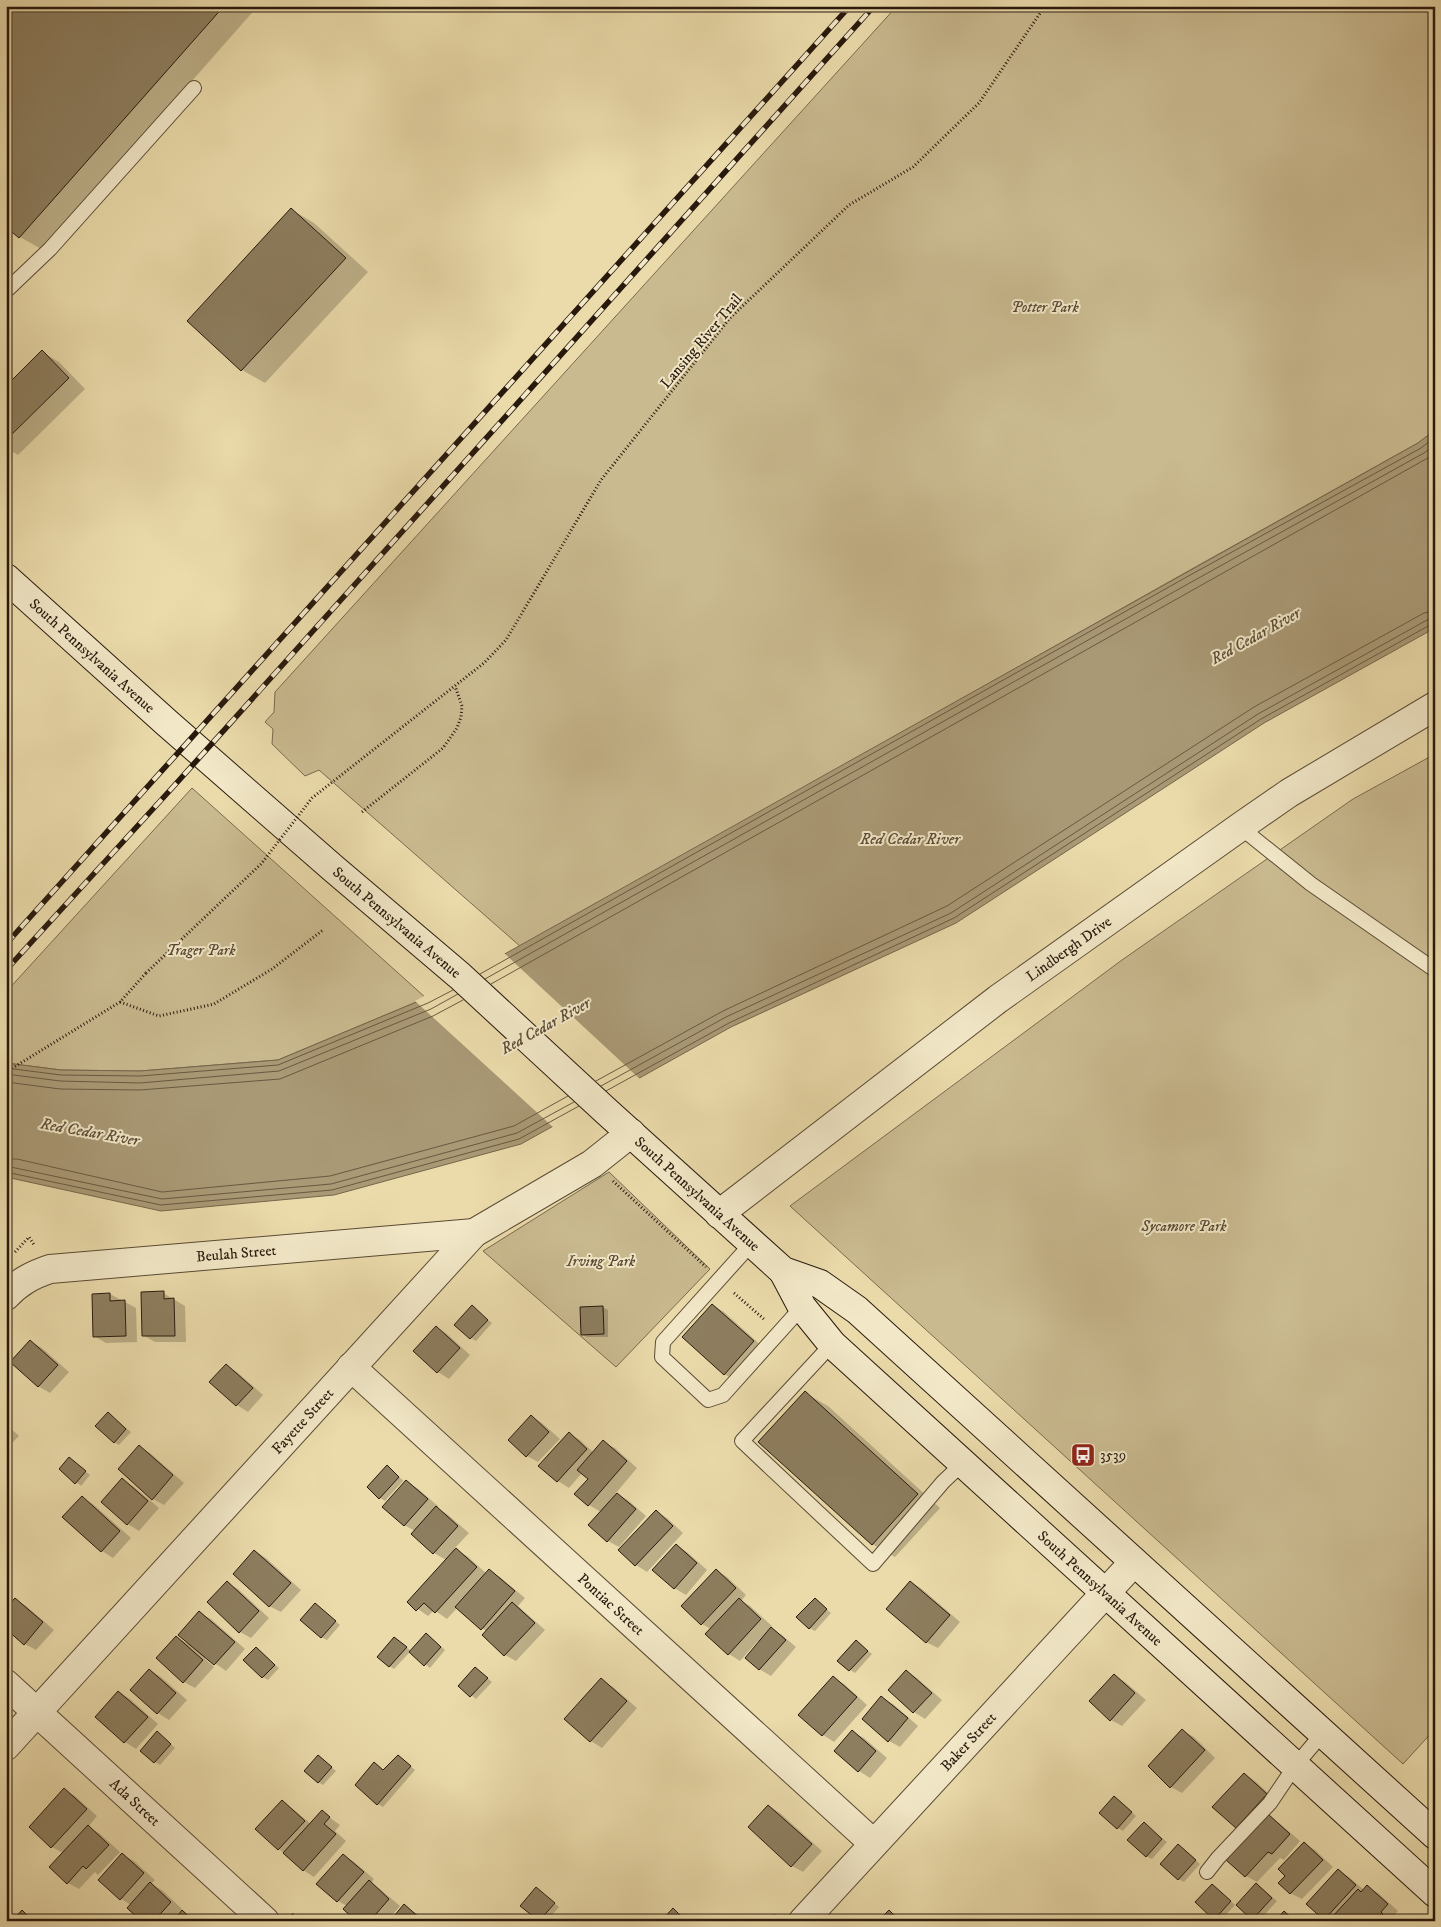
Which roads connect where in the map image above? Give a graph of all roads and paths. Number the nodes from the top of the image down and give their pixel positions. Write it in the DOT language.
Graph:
graph roads {
  1 [pos="1045,6"];
  2 [pos="194,88"];
  3 [pos="6,291"];
  4 [pos="6,578"];
  5 [pos="455,686"];
  6 [pos="1435,706"];
  7 [pos="362,812"];
  8 [pos="1240,827"];
  9 [pos="323,930"];
  10 [pos="1435,970"];
  11 [pos="120,1002"];
  12 [pos="6,1072"];
  13 [pos="631,1134"];
  14 [pos="719,1214"];
  15 [pos="474,1233"];
  16 [pos="752,1243"];
  17 [pos="783,1271"];
  18 [pos="6,1296"];
  19 [pos="802,1307"];
  20 [pos="13,1322"];
  21 [pos="6,1330"];
  22 [pos="832,1344"];
  23 [pos="351,1366"];
  24 [pos="963,1463"];
  25 [pos="1134,1562"];
  26 [pos="1106,1592"];
  27 [pos="6,1684"];
  28 [pos="37,1711"];
  29 [pos="1323,1733"];
  30 [pos="6,1746"];
  31 [pos="1296,1766"];
  32 [pos="1435,1835"];
  33 [pos="872,1843"];
  34 [pos="1207,1872"];
  35 [pos="1435,1893"];
  36 [pos="265,1921"];
  37 [pos="803,1921"];
  1 -- 5 [label="path, Lansing River Trail"];
  2 -- 3 [label="lane"];
  4 -- 13 [label="street, South Pennsylvania Avenue"];
  5 -- 7 [label="path"];
  5 -- 11 [label="path, Lansing River Trail, bridge"];
  6 -- 8 [label="street, Lindbergh Drive"];
  8 -- 10 [label="lane"];
  8 -- 14 [label="street, Lindbergh Drive"];
  9 -- 11 [label="path"];
  11 -- 12 [label="path, Lansing River Trail"];
  13 -- 14 [label="street, South Pennsylvania Avenue"];
  13 -- 15 [label="street, Fayette Street"];
  14 -- 16 [label="street, South Pennsylvania Avenue"];
  15 -- 18 [label="street, Beulah Street"];
  15 -- 23 [label="street, Fayette Street"];
  16 -- 17 [label="street, South Pennsylvania Avenue"];
  16 -- 19 [label="lane"];
  17 -- 19 [label="street, South Pennsylvania Avenue"];
  17 -- 25 [label="street, South Pennsylvania Avenue"];
  19 -- 22 [label="street, South Pennsylvania Avenue"];
  20 -- 21 [label="path"];
  22 -- 24 [label="street, South Pennsylvania Avenue"];
  22 -- 24 [label="lane"];
  23 -- 28 [label="street, Fayette Street"];
  23 -- 33 [label="street, Pontiac Street"];
  24 -- 26 [label="street, South Pennsylvania Avenue"];
  25 -- 26 [label="street, Baker Street"];
  25 -- 29 [label="street, South Pennsylvania Avenue"];
  26 -- 31 [label="street, South Pennsylvania Avenue"];
  26 -- 33 [label="street, Baker Street"];
  27 -- 28 [label="street, Ada Street"];
  28 -- 30 [label="street, Fayette Street"];
  28 -- 36 [label="street, Ada Street"];
  29 -- 31 [label="lane"];
  29 -- 32 [label="street, South Pennsylvania Avenue"];
  31 -- 34 [label="lane"];
  31 -- 35 [label="street, South Pennsylvania Avenue"];
  33 -- 37 [label="street, Baker Street"];
}
